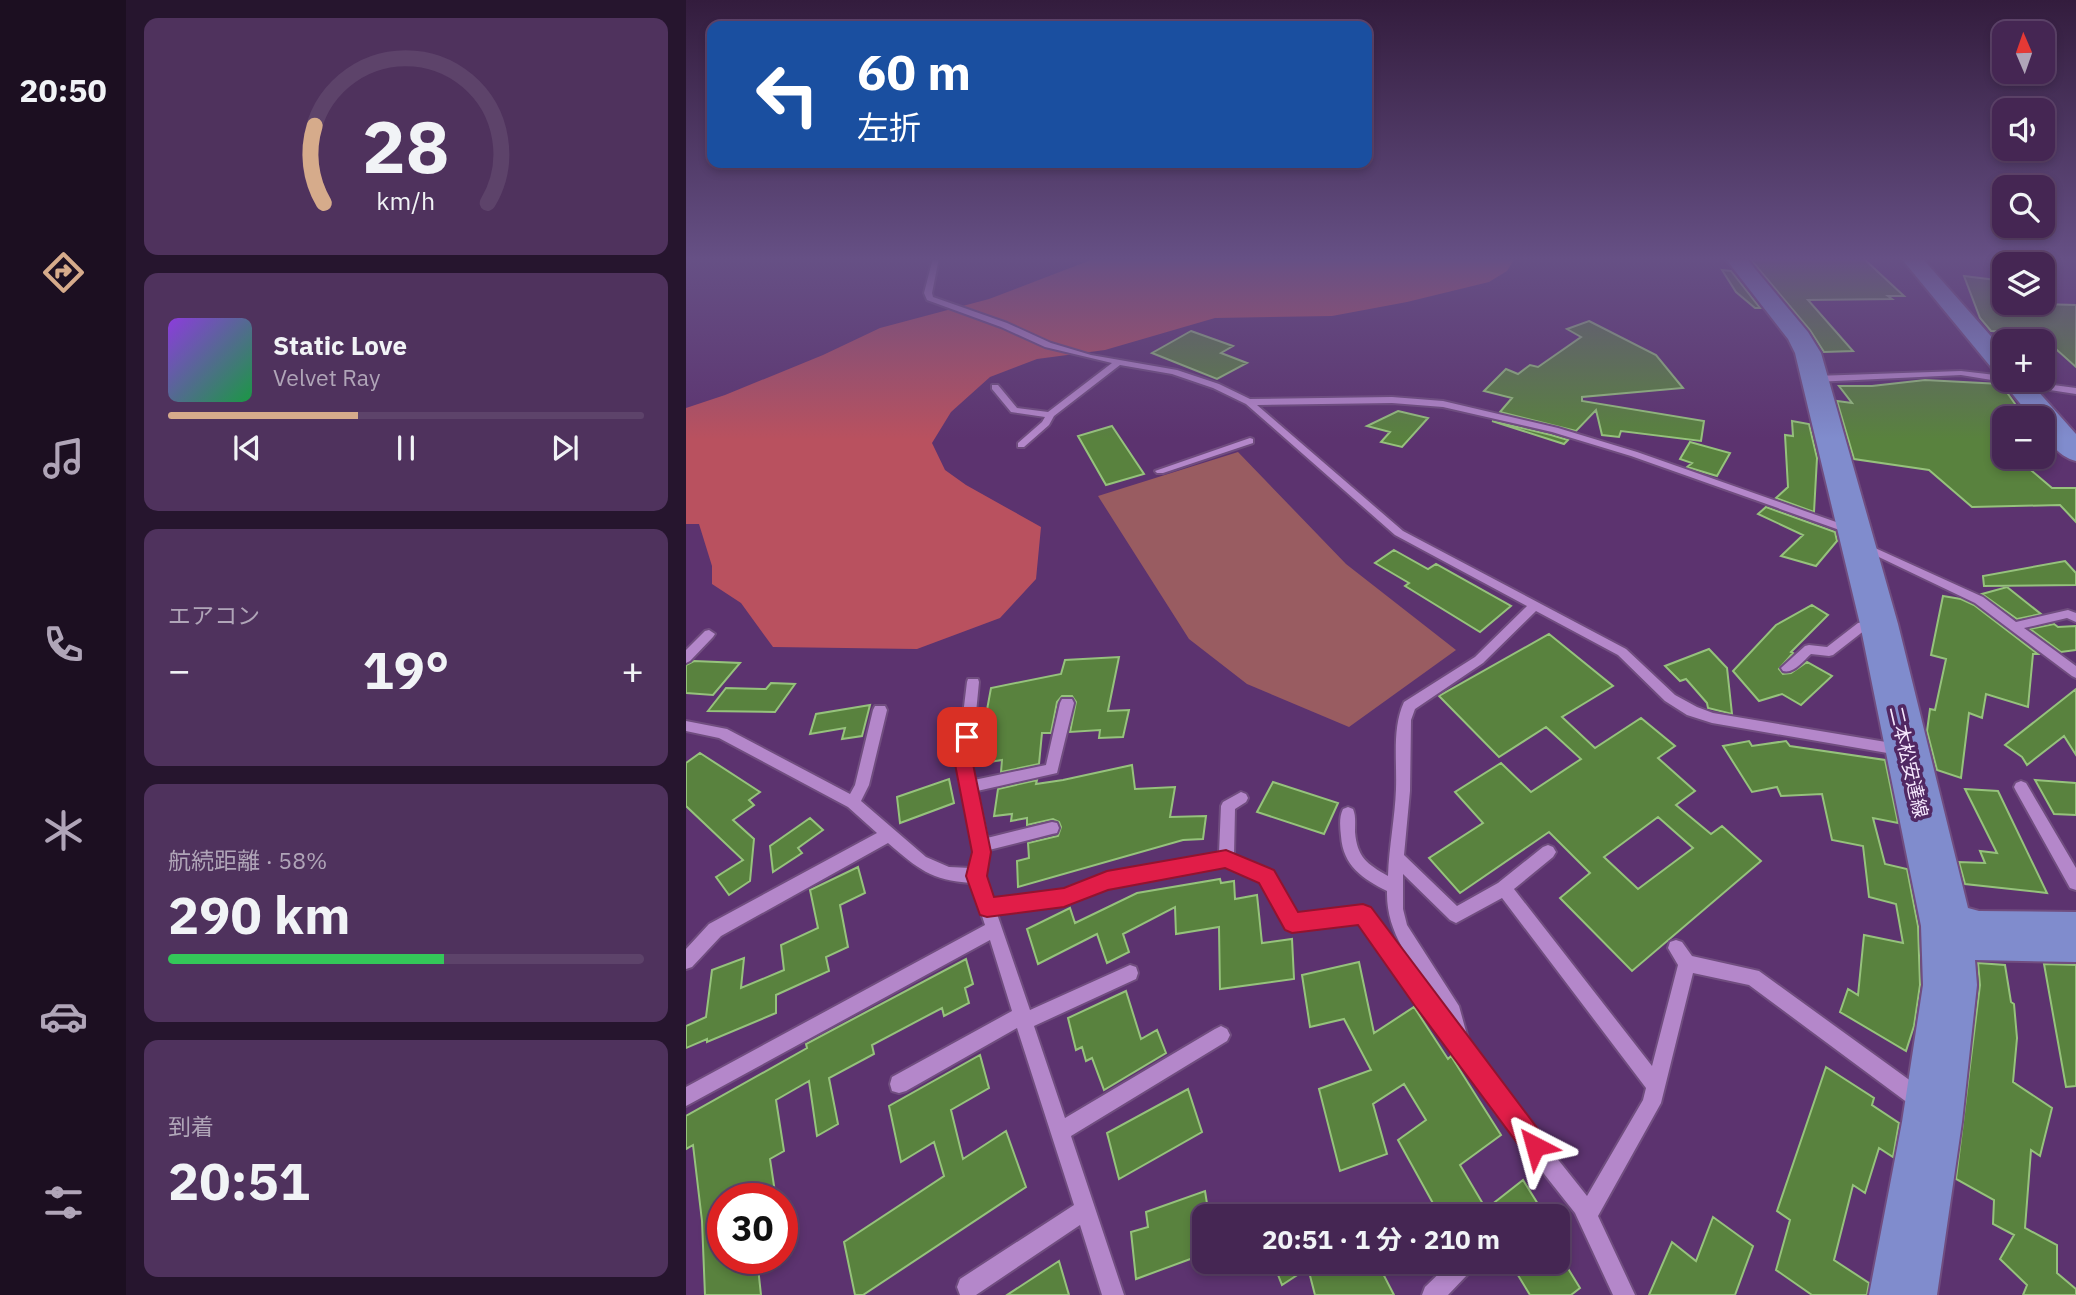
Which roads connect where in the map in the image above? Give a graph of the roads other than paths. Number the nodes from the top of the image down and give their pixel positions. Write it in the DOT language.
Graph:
graph roads {
  1 [pos="981,318"];
  2 [pos="1784,318"];
  3 [pos="1960,318"];
  4 [pos="1992,358"];
  5 [pos="1119,362"];
  6 [pos="1992,377"];
  7 [pos="1815,379"];
  8 [pos="995,387"];
  9 [pos="2055,387"];
  10 [pos="2076,391"];
  11 [pos="2021,392"];
  12 [pos="1249,402"];
  13 [pos="1051,415"];
  14 [pos="1250,441"];
  15 [pos="1021,445"];
  16 [pos="2076,452"];
  17 [pos="1160,471"];
  18 [pos="1854,537"];
  19 [pos="1534,606"];
  20 [pos="2076,618"];
  21 [pos="1878,624"];
  22 [pos="2015,626"];
  23 [pos="709,634"];
  24 [pos="686,658"];
  25 [pos="1787,668"];
  26 [pos="2072,671"];
  27 [pos="973,682"];
  28 [pos="1067,703"];
  29 [pos="880,710"];
  30 [pos="686,726"];
  31 [pos="1906,750"];
  32 [pos="969,787"];
  33 [pos="2021,787"];
  34 [pos="1241,798"];
  35 [pos="853,803"];
  36 [pos="1348,813"];
  37 [pos="1052,828"];
  38 [pos="888,835"];
  39 [pos="980,846"];
  40 [pos="1548,852"];
  41 [pos="1396,857"];
  42 [pos="1226,859"];
  43 [pos="976,876"];
  44 [pos="2076,883"];
  45 [pos="1395,887"];
  46 [pos="1504,888"];
  47 [pos="987,908"];
  48 [pos="1947,926"];
  49 [pos="994,929"];
  50 [pos="2076,937"];
  51 [pos="1681,955"];
  52 [pos="686,961"];
  53 [pos="1130,974"];
  54 [pos="1024,1018"];
  55 [pos="1221,1035"];
  56 [pos="1464,1052"];
  57 [pos="899,1084"];
  58 [pos="1656,1086"];
  59 [pos="686,1097"];
  60 [pos="1934,1110"];
  61 [pos="1061,1131"];
  62 [pos="1086,1209"];
  63 [pos="1587,1215"];
  64 [pos="1454,1274"];
  65 [pos="968,1287"];
  66 [pos="1113,1295"];
  67 [pos="1433,1295"];
  68 [pos="1624,1295"];
  69 [pos="1903,1295"];
  1 -- 5 [label="street"];
  2 -- 7 [label="main road, 二本松安達線"];
  3 -- 4 [label="main road"];
  5 -- 12 [label="street"];
  5 -- 13 [label="street"];
  6 -- 7 [label="street"];
  7 -- 18 [label="main road, 二本松安達線"];
  8 -- 13 [label="street"];
  9 -- 10 [label="street"];
  11 -- 16 [label="main road"];
  12 -- 18 [label="street"];
  12 -- 19 [label="street"];
  13 -- 15 [label="street"];
  14 -- 17 [label="street"];
  18 -- 21 [label="main road, 二本松安達線"];
  18 -- 22 [label="street"];
  19 -- 31 [label="street"];
  19 -- 41 [label="street"];
  20 -- 22 [label="street"];
  21 -- 25 [label="street"];
  21 -- 31 [label="main road, 二本松安達線"];
  22 -- 26 [label="street"];
  23 -- 24 [label="street"];
  27 -- 32 [label="street"];
  28 -- 32 [label="street"];
  29 -- 35 [label="street"];
  30 -- 35 [label="street"];
  31 -- 48 [label="main road, 二本松安達線"];
  32 -- 39 [label="street"];
  33 -- 44 [label="street"];
  34 -- 42 [label="street"];
  35 -- 38 [label="street"];
  36 -- 45 [label="street"];
  37 -- 39 [label="street"];
  38 -- 43 [label="street"];
  38 -- 52 [label="street"];
  39 -- 43 [label="street"];
  40 -- 46 [label="street"];
  41 -- 45 [label="street"];
  41 -- 46 [label="street"];
  42 -- 47 [label="street"];
  42 -- 56 [label="street"];
  43 -- 47 [label="street"];
  45 -- 56 [label="street"];
  46 -- 58 [label="street"];
  47 -- 49 [label="street"];
  48 -- 50 [label="main road"];
  48 -- 60 [label="main road, 二本松安達線"];
  49 -- 54 [label="street"];
  49 -- 59 [label="street"];
  51 -- 58 [label="street"];
  51 -- 60 [label="street"];
  53 -- 54 [label="street"];
  54 -- 57 [label="street"];
  54 -- 61 [label="street"];
  55 -- 61 [label="street"];
  56 -- 63 [label="street"];
  58 -- 63 [label="street"];
  60 -- 69 [label="main road, 二本松安達線"];
  61 -- 62 [label="street"];
  62 -- 65 [label="street"];
  62 -- 66 [label="street"];
  63 -- 68 [label="street"];
  64 -- 67 [label="street"];
}
